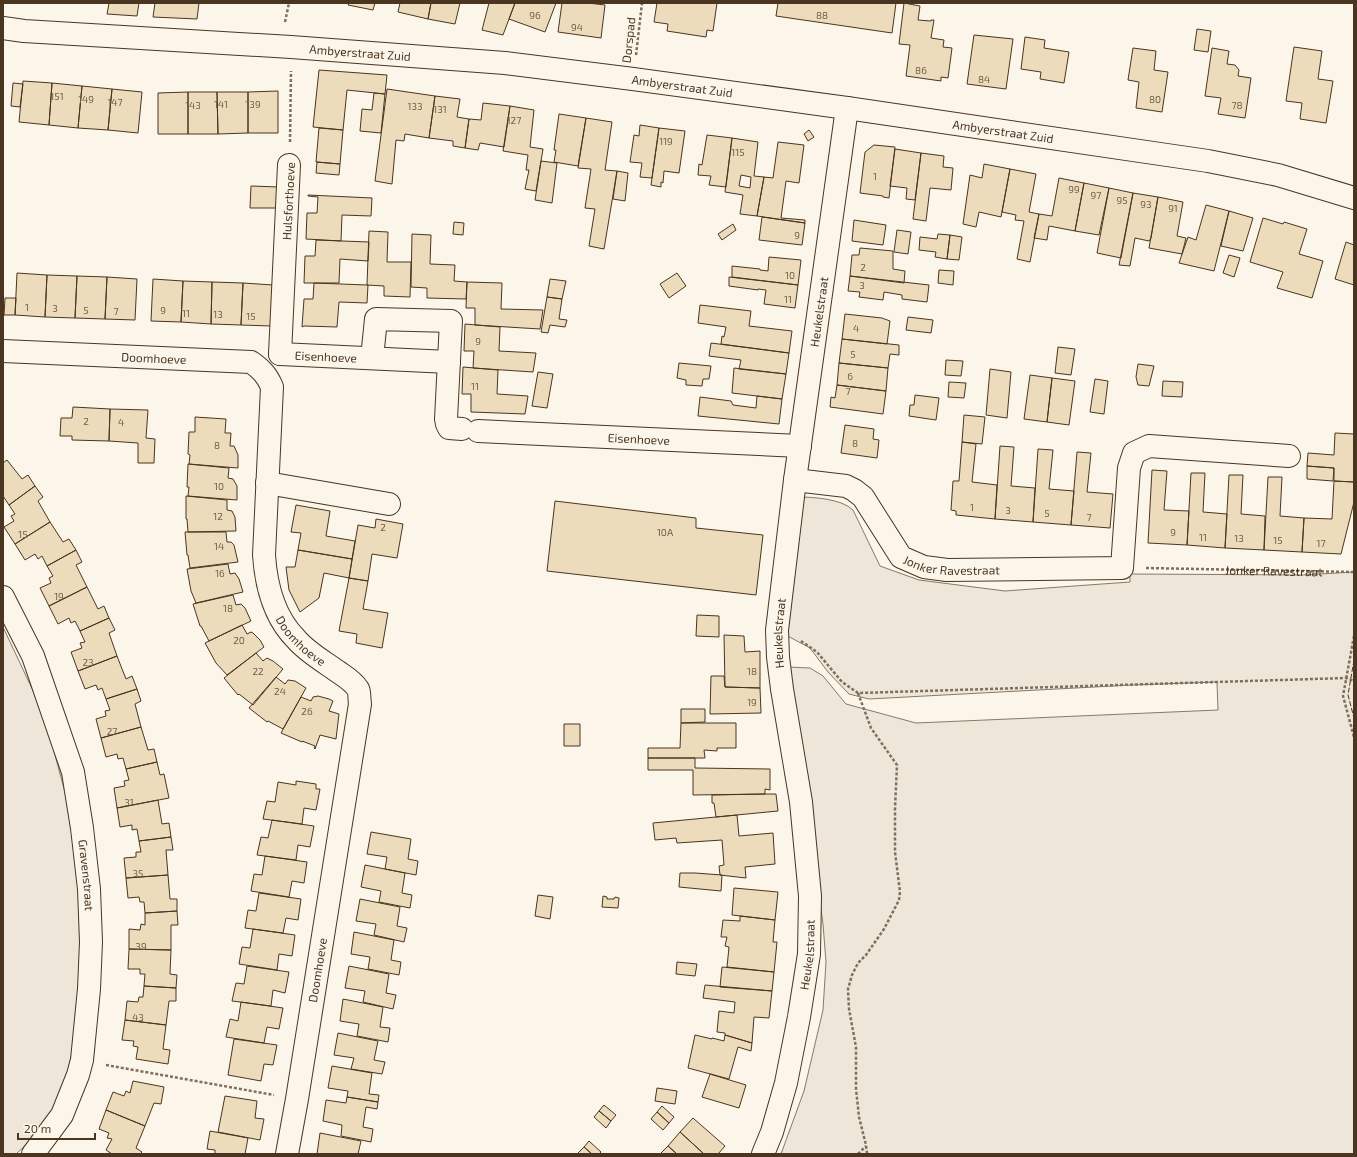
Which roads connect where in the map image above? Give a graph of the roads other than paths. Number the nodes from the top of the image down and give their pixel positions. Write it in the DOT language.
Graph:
graph roads {
  1 [pos="3,28"];
  2 [pos="847,108"];
  3 [pos="290,165"];
  4 [pos="1354,198"];
  5 [pos="3,351"];
  6 [pos="280,354"];
  7 [pos="372,358"];
  8 [pos="449,362"];
  9 [pos="259,367"];
  10 [pos="800,446"];
  11 [pos="1289,456"];
  12 [pos="795,480"];
  13 [pos="267,483"];
  14 [pos="389,504"];
  15 [pos="3,597"];
  16 [pos="32,1154"];
  17 [pos="286,1154"];
  18 [pos="763,1154"];
  1 -- 2 [label="street, Ambyerstraat Zuid"];
  2 -- 4 [label="street, Ambyerstraat Zuid"];
  2 -- 10 [label="street, Heukelstraat"];
  3 -- 6 [label="street, Hulsforthoeve"];
  5 -- 9 [label="street, Doomhoeve"];
  6 -- 7 [label="street, Eisenhoeve"];
  6 -- 9 [label="street"];
  7 -- 8 [label="street, Eisenhoeve"];
  7 -- 8 [label="street, Eisenhoeve"];
  8 -- 10 [label="street, Eisenhoeve"];
  9 -- 13 [label="street, Doomhoeve"];
  10 -- 12 [label="street, Heukelstraat"];
  11 -- 12 [label="street, Jonker Ravestraat"];
  12 -- 18 [label="street, Heukelstraat"];
  13 -- 14 [label="street"];
  13 -- 17 [label="street, Doomhoeve"];
  15 -- 16 [label="street, Gravenstraat"];
}
